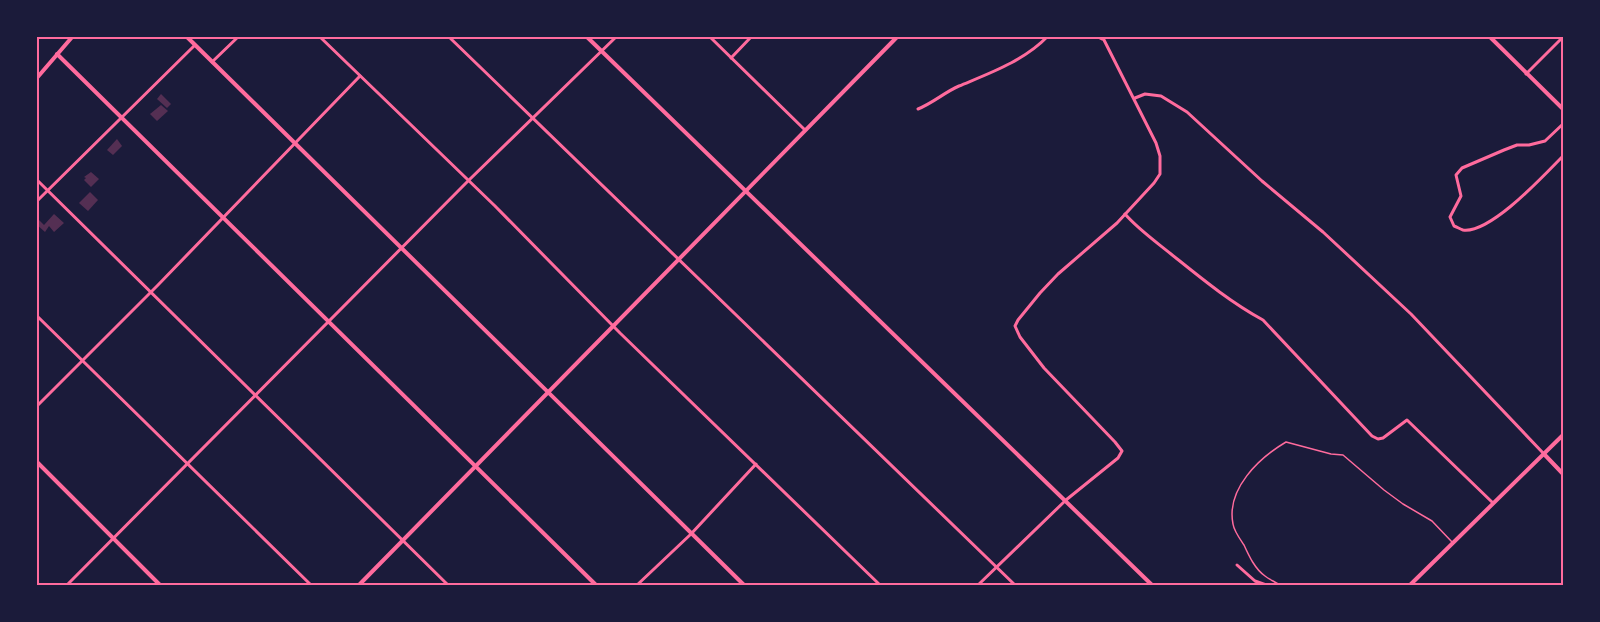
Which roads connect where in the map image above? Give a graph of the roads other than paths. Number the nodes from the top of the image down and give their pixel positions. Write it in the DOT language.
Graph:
graph roads {
  1 [pos="73,36"];
  2 [pos="186,36"];
  3 [pos="239,36"];
  4 [pos="319,36"];
  5 [pos="448,36"];
  6 [pos="586,36"];
  7 [pos="617,36"];
  8 [pos="709,36"];
  9 [pos="752,36"];
  10 [pos="898,36"];
  11 [pos="1048,36"];
  12 [pos="1096,36"];
  13 [pos="1489,36"];
  14 [pos="1564,36"];
  15 [pos="1102,38"];
  16 [pos="195,45"];
  17 [pos="602,52"];
  18 [pos="57,54"];
  19 [pos="731,58"];
  20 [pos="212,62"];
  21 [pos="1526,74"];
  22 [pos="360,76"];
  23 [pos="36,79"];
  24 [pos="1135,98"];
  25 [pos="918,109"];
  26 [pos="1564,110"];
  27 [pos="123,117"];
  28 [pos="532,117"];
  29 [pos="1564,123"];
  30 [pos="806,130"];
  31 [pos="294,144"];
  32 [pos="1564,155"];
  33 [pos="36,178"];
  34 [pos="468,181"];
  35 [pos="48,191"];
  36 [pos="746,192"];
  37 [pos="36,202"];
  38 [pos="1125,214"];
  39 [pos="223,216"];
  40 [pos="402,248"];
  41 [pos="677,260"];
  42 [pos="150,293"];
  43 [pos="36,315"];
  44 [pos="329,321"];
  45 [pos="613,325"];
  46 [pos="82,360"];
  47 [pos="547,393"];
  48 [pos="254,395"];
  49 [pos="36,407"];
  50 [pos="1564,434"];
  51 [pos="1544,454"];
  52 [pos="36,461"];
  53 [pos="756,464"];
  54 [pos="188,465"];
  55 [pos="476,466"];
  56 [pos="1564,475"];
  57 [pos="1066,500"];
  58 [pos="1492,503"];
  59 [pos="691,534"];
  60 [pos="114,539"];
  61 [pos="402,540"];
  62 [pos="1453,542"];
  63 [pos="1237,565"];
  64 [pos="996,567"];
  65 [pos="66,586"];
  66 [pos="161,586"];
  67 [pos="312,586"];
  68 [pos="358,586"];
  69 [pos="448,586"];
  70 [pos="597,586"];
  71 [pos="636,586"];
  72 [pos="745,586"];
  73 [pos="881,586"];
  74 [pos="977,586"];
  75 [pos="1016,586"];
  76 [pos="1154,586"];
  77 [pos="1269,586"];
  78 [pos="1281,586"];
  79 [pos="1409,586"];
  1 -- 18 [label="street"];
  2 -- 16 [label="street"];
  3 -- 20 [label="street"];
  4 -- 22 [label="street"];
  5 -- 28 [label="street"];
  6 -- 17 [label="street"];
  7 -- 17 [label="street"];
  8 -- 19 [label="street"];
  9 -- 19 [label="street"];
  10 -- 30 [label="street"];
  11 -- 25 [label="street"];
  12 -- 15 [label="street"];
  13 -- 21 [label="street"];
  14 -- 21 [label="street"];
  15 -- 24 [label="street"];
  16 -- 20 [label="street"];
  16 -- 27 [label="street"];
  17 -- 28 [label="street"];
  17 -- 36 [label="street"];
  18 -- 23 [label="street"];
  18 -- 27 [label="street"];
  19 -- 30 [label="street"];
  20 -- 31 [label="street"];
  21 -- 26 [label="street"];
  22 -- 31 [label="street"];
  22 -- 34 [label="street"];
  24 -- 38 [label="street"];
  24 -- 51 [label="street"];
  27 -- 35 [label="street"];
  27 -- 39 [label="street"];
  28 -- 34 [label="street"];
  28 -- 41 [label="street"];
  29 -- 32 [label="street"];
  30 -- 36 [label="street"];
  31 -- 39 [label="street"];
  31 -- 40 [label="street"];
  33 -- 35 [label="street"];
  34 -- 40 [label="street"];
  34 -- 45 [label="street"];
  35 -- 37 [label="street"];
  35 -- 42 [label="street"];
  36 -- 41 [label="street"];
  36 -- 57 [label="street"];
  38 -- 57 [label="street"];
  38 -- 58 [label="street"];
  39 -- 42 [label="street"];
  39 -- 44 [label="street"];
  40 -- 44 [label="street"];
  40 -- 47 [label="street"];
  41 -- 45 [label="street"];
  41 -- 64 [label="street"];
  42 -- 46 [label="street"];
  42 -- 48 [label="street"];
  43 -- 46 [label="street"];
  44 -- 48 [label="street"];
  44 -- 55 [label="street"];
  45 -- 47 [label="street"];
  45 -- 53 [label="street"];
  46 -- 49 [label="street"];
  46 -- 54 [label="street"];
  47 -- 55 [label="street"];
  47 -- 59 [label="street"];
  48 -- 54 [label="street"];
  48 -- 61 [label="street"];
  50 -- 51 [label="street"];
  51 -- 56 [label="street"];
  51 -- 58 [label="street"];
  52 -- 60 [label="street"];
  53 -- 59 [label="street"];
  53 -- 73 [label="street"];
  54 -- 60 [label="street"];
  54 -- 67 [label="street"];
  55 -- 61 [label="street"];
  55 -- 70 [label="street"];
  57 -- 64 [label="street"];
  57 -- 76 [label="street"];
  58 -- 62 [label="street"];
  59 -- 71 [label="street"];
  59 -- 72 [label="street"];
  60 -- 65 [label="street"];
  60 -- 66 [label="street"];
  61 -- 68 [label="street"];
  61 -- 69 [label="street"];
  62 -- 78 [label="lane"];
  62 -- 79 [label="street"];
  63 -- 77 [label="street"];
  64 -- 74 [label="street"];
  64 -- 75 [label="street"];
}
